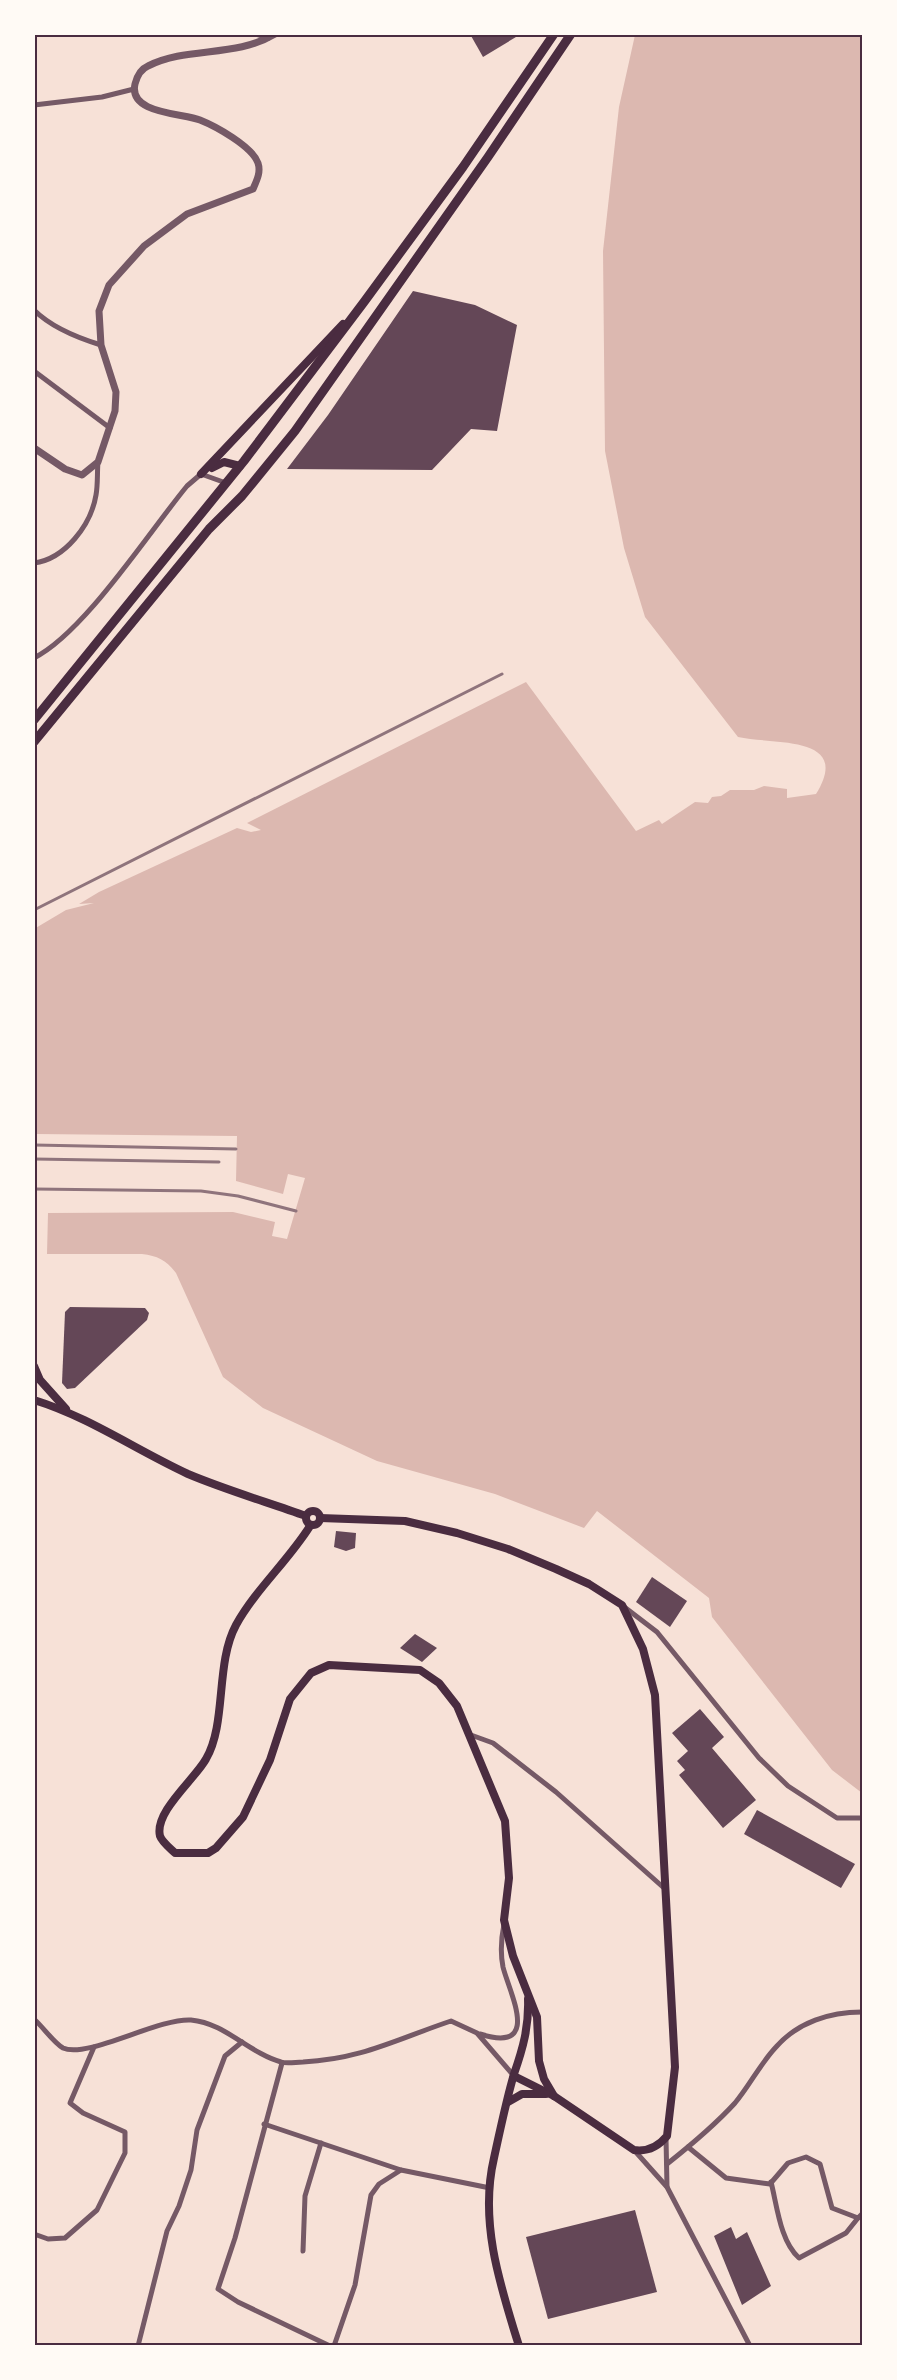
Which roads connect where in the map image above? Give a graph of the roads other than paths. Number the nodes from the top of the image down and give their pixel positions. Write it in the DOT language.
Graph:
graph roads {
  1 [pos="256,34"];
  2 [pos="554,34"];
  3 [pos="573,34"];
  4 [pos="272,36"];
  5 [pos="134,89"];
  6 [pos="34,105"];
  7 [pos="364,302"];
  8 [pos="34,310"];
  9 [pos="101,345"];
  10 [pos="34,370"];
  11 [pos="110,429"];
  12 [pos="34,448"];
  13 [pos="98,462"];
  14 [pos="240,466"];
  15 [pos="204,473"];
  16 [pos="256,479"];
  17 [pos="226,483"];
  18 [pos="242,496"];
  19 [pos="34,563"];
  20 [pos="34,658"];
  21 [pos="34,720"];
  22 [pos="34,742"];
  23 [pos="34,1365"];
  24 [pos="34,1400"];
  25 [pos="68,1411"];
  26 [pos="306,1516"];
  27 [pos="320,1518"];
  28 [pos="310,1526"];
  29 [pos="622,1605"];
  30 [pos="471,1735"];
  31 [pos="862,1818"];
  32 [pos="664,1888"];
  33 [pos="504,1920"];
  34 [pos="528,1992"];
  35 [pos="862,2012"];
  36 [pos="34,2019"];
  37 [pos="477,2033"];
  38 [pos="242,2042"];
  39 [pos="94,2047"];
  40 [pos="282,2063"];
  41 [pos="514,2076"];
  42 [pos="554,2096"];
  43 [pos="508,2102"];
  44 [pos="264,2124"];
  45 [pos="667,2136"];
  46 [pos="321,2143"];
  47 [pos="688,2147"];
  48 [pos="634,2150"];
  49 [pos="667,2164"];
  50 [pos="401,2170"];
  51 [pos="771,2182"];
  52 [pos="667,2187"];
  53 [pos="490,2188"];
  54 [pos="860,2216"];
  55 [pos="34,2234"];
  56 [pos="303,2251"];
  57 [pos="138,2346"];
  58 [pos="332,2346"];
  59 [pos="519,2346"];
  60 [pos="750,2346"];
  1 -- 4 [label="street"];
  2 -- 7 [label="highway"];
  3 -- 16 [label="highway"];
  4 -- 5 [label="street"];
  5 -- 6 [label="street"];
  5 -- 9 [label="street"];
  7 -- 14 [label="highway"];
  7 -- 15 [label="main road"];
  8 -- 9 [label="street"];
  9 -- 11 [label="street"];
  10 -- 11 [label="street"];
  11 -- 13 [label="street"];
  12 -- 13 [label="street"];
  13 -- 19 [label="street"];
  14 -- 15 [label="main road"];
  14 -- 16 [label="highway"];
  14 -- 17 [label="highway"];
  15 -- 17 [label="street"];
  15 -- 20 [label="street"];
  16 -- 18 [label="highway"];
  17 -- 18 [label="highway"];
  17 -- 21 [label="highway"];
  18 -- 22 [label="highway"];
  23 -- 25 [label="main road"];
  24 -- 25 [label="main road"];
  25 -- 26 [label="main road"];
  26 -- 27 [label="main road"];
  26 -- 28 [label="main road"];
  27 -- 28 [label="main road"];
  27 -- 29 [label="main road"];
  28 -- 30 [label="main road"];
  29 -- 31 [label="street"];
  29 -- 32 [label="main road"];
  30 -- 32 [label="street"];
  30 -- 33 [label="main road"];
  32 -- 45 [label="main road"];
  33 -- 34 [label="main road"];
  33 -- 37 [label="street"];
  34 -- 41 [label="main road"];
  34 -- 42 [label="main road"];
  35 -- 47 [label="street"];
  36 -- 39 [label="street"];
  37 -- 40 [label="street"];
  37 -- 41 [label="street"];
  38 -- 39 [label="street"];
  38 -- 40 [label="street"];
  38 -- 57 [label="street"];
  39 -- 55 [label="street"];
  40 -- 44 [label="street"];
  41 -- 42 [label="main road"];
  41 -- 43 [label="main road"];
  42 -- 43 [label="main road"];
  42 -- 48 [label="main road"];
  43 -- 53 [label="main road"];
  44 -- 46 [label="street"];
  44 -- 58 [label="street"];
  45 -- 48 [label="main road"];
  45 -- 49 [label="street"];
  46 -- 50 [label="street"];
  46 -- 56 [label="street"];
  47 -- 49 [label="street"];
  47 -- 51 [label="street"];
  48 -- 52 [label="street"];
  49 -- 52 [label="street"];
  50 -- 53 [label="street"];
  50 -- 58 [label="street"];
  51 -- 54 [label="street"];
  51 -- 54 [label="street"];
  52 -- 60 [label="street"];
  53 -- 59 [label="main road"];
}
